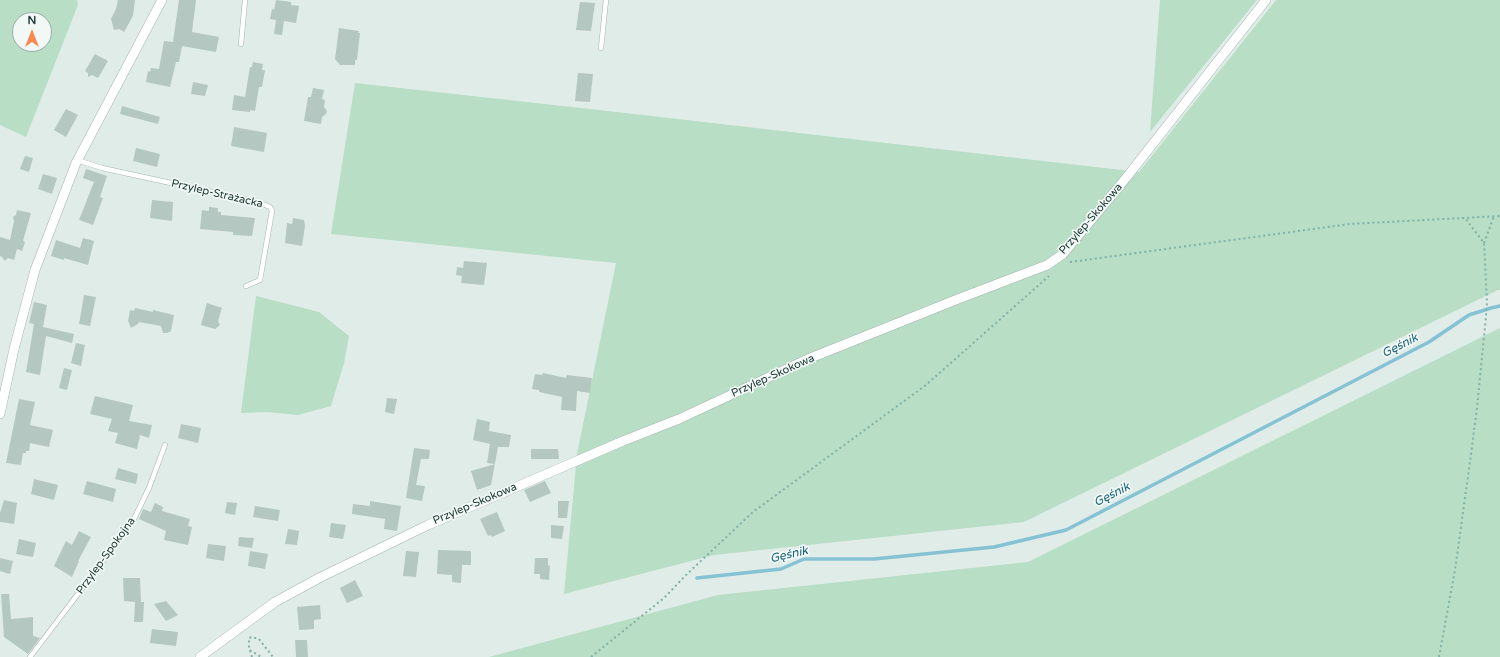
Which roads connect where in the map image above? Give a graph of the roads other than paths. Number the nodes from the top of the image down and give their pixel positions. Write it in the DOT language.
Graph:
graph roads {
  1 [pos="162,0"];
  2 [pos="246,0"];
  3 [pos="606,0"];
  4 [pos="1266,0"];
  5 [pos="241,44"];
  6 [pos="601,48"];
  7 [pos="77,160"];
  8 [pos="246,286"];
  9 [pos="0,414"];
  10 [pos="165,445"];
  11 [pos="30,657"];
  12 [pos="200,657"];
  1 -- 7 [label="street"];
  2 -- 5 [label="lane"];
  3 -- 6 [label="lane"];
  4 -- 12 [label="street, Przylep-Skokowa"];
  7 -- 8 [label="lane, Przylep-Strażacka"];
  7 -- 9 [label="street"];
  10 -- 11 [label="lane, Przylep-Spokojna"];
}
